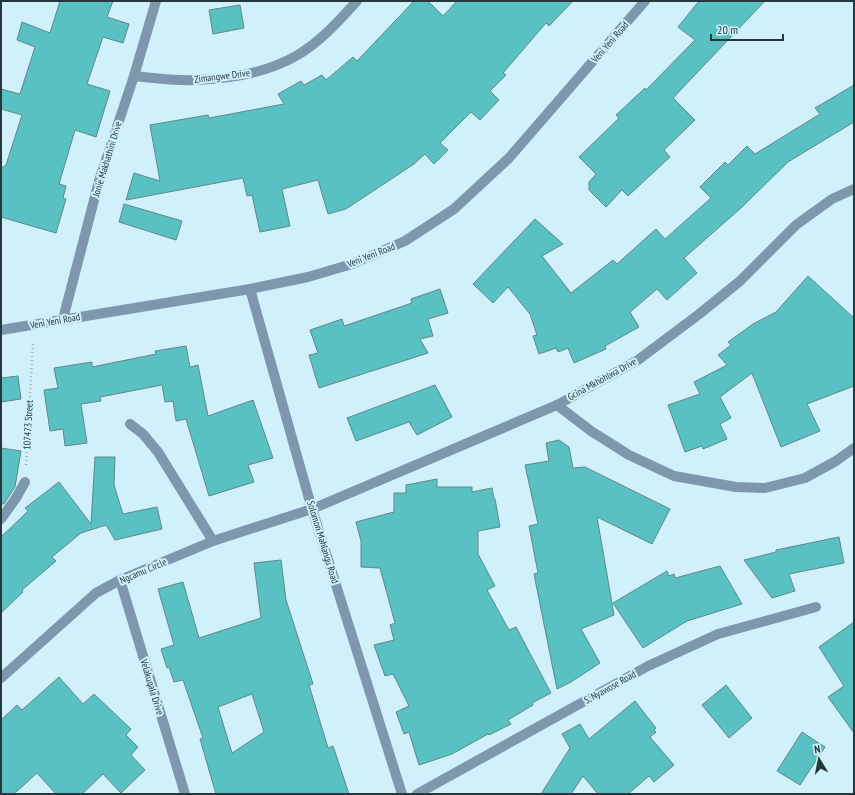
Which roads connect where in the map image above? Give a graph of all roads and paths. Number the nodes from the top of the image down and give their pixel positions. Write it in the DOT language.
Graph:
graph roads {
  1 [pos="156,1"];
  2 [pos="357,1"];
  3 [pos="645,1"];
  4 [pos="134,76"];
  5 [pos="854,189"];
  6 [pos="250,289"];
  7 [pos="63,319"];
  8 [pos="34,324"];
  9 [pos="1,330"];
  10 [pos="557,405"];
  11 [pos="130,424"];
  12 [pos="854,448"];
  13 [pos="25,482"];
  14 [pos="312,509"];
  15 [pos="1,519"];
  16 [pos="213,541"];
  17 [pos="120,580"];
  18 [pos="816,608"];
  19 [pos="1,678"];
  20 [pos="185,794"];
  21 [pos="402,794"];
  22 [pos="417,794"];
  1 -- 4 [label="street, Jonie Makhathini Drive"];
  2 -- 4 [label="street, Zimangwe Drive"];
  3 -- 6 [label="street, Veni Yeni Road"];
  4 -- 7 [label="street, Jonie Makhathini Drive"];
  5 -- 10 [label="street, Gcina Mkhohlwa Drive"];
  6 -- 7 [label="street, Veni Yeni Road"];
  6 -- 14 [label="street, Solomon Mahlangu Road"];
  7 -- 8 [label="street, Veni Yeni Road"];
  8 -- 9 [label="street, Veni Yeni Road"];
  8 -- 13 [label="path, 107473 Street"];
  10 -- 12 [label="street"];
  10 -- 14 [label="street, Gcina Mkhohlwa Drive"];
  11 -- 16 [label="street"];
  13 -- 15 [label="street"];
  14 -- 16 [label="street, Ngcamu Circle"];
  14 -- 21 [label="street, Solomon Mahlangu Road"];
  16 -- 17 [label="street, Ngcamu Circle"];
  17 -- 19 [label="street, Ngcamu Circle"];
  17 -- 20 [label="street, Velakuqala Drive"];
  18 -- 22 [label="street, S. Nyawose Road"];
}
